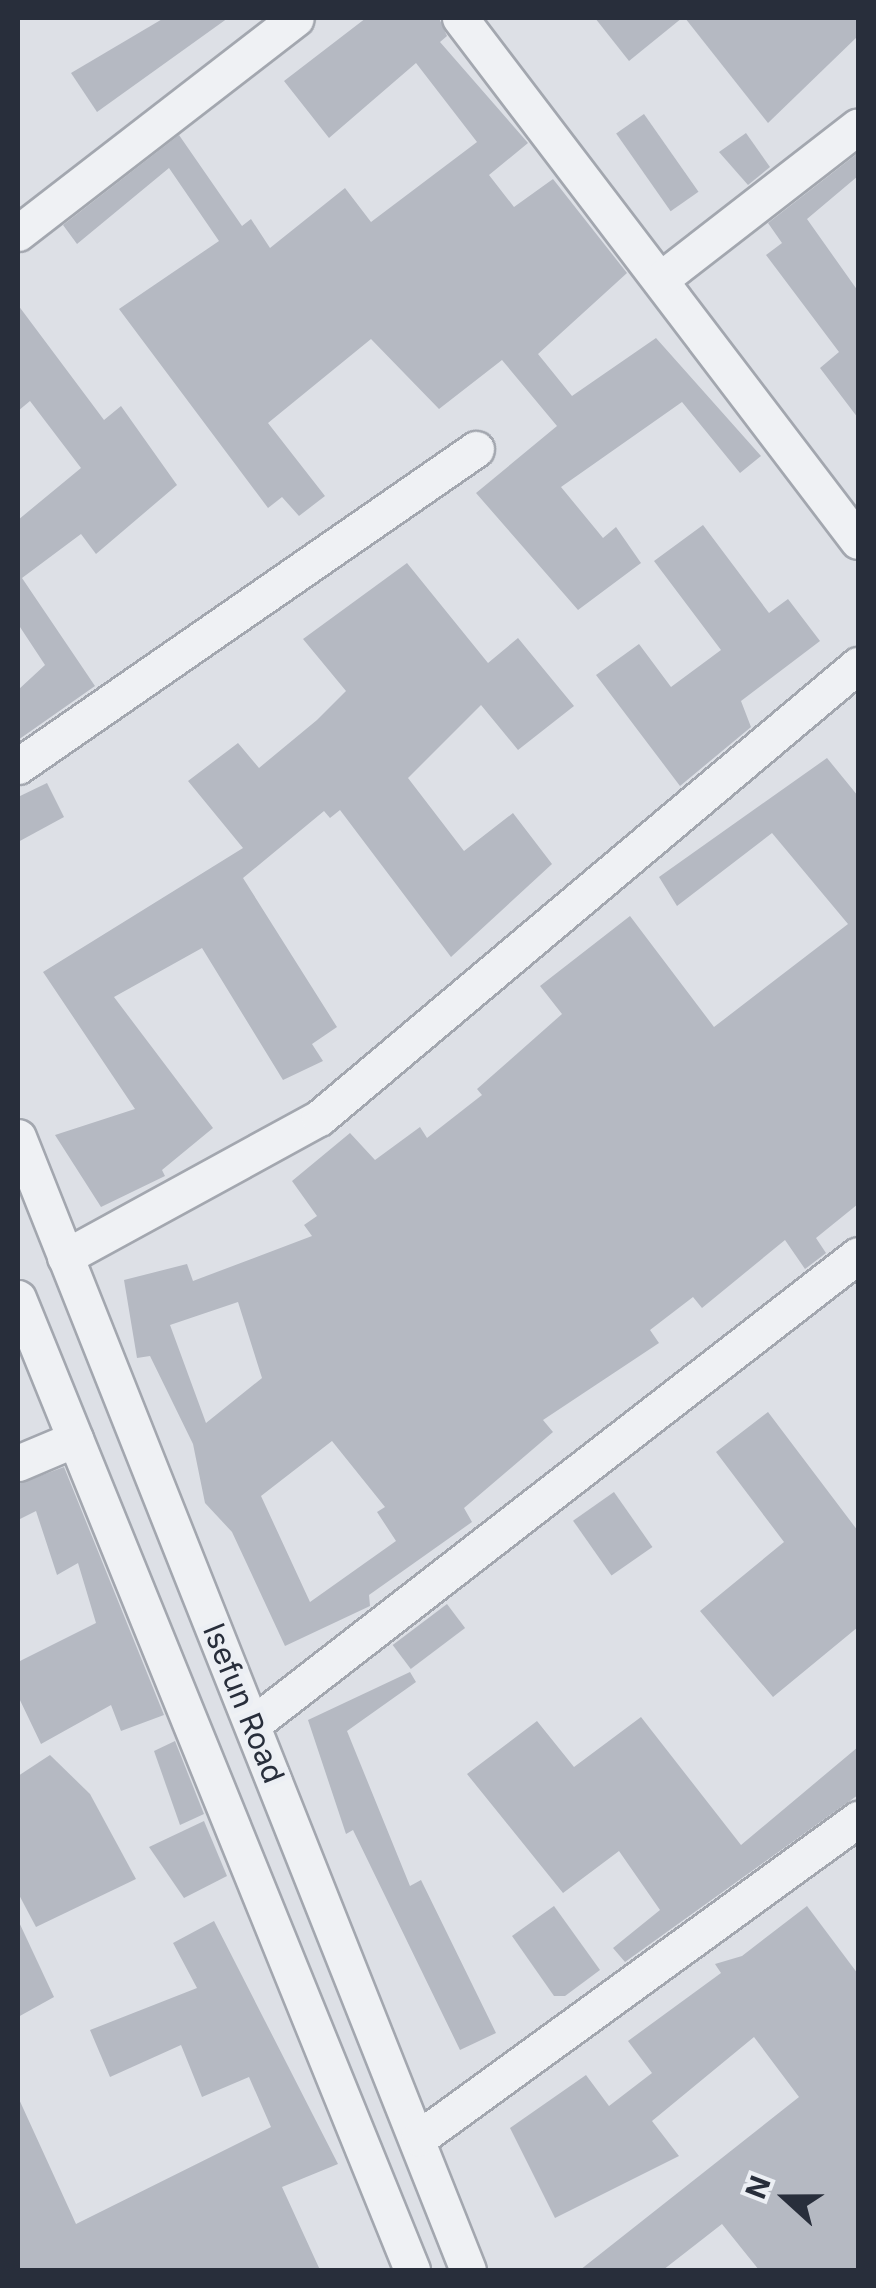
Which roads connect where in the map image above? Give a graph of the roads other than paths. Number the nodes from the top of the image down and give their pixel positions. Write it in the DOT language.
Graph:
graph roads {
  1 [pos="296,18"];
  2 [pos="460,18"];
  3 [pos="858,126"];
  4 [pos="18,233"];
  5 [pos="661,279"];
  6 [pos="476,448"];
  7 [pos="858,541"];
  8 [pos="858,665"];
  9 [pos="18,766"];
  10 [pos="18,1136"];
  11 [pos="858,1255"];
  12 [pos="65,1257"];
  13 [pos="18,1298"];
  14 [pos="75,1439"];
  15 [pos="18,1463"];
  16 [pos="253,1724"];
  17 [pos="858,1820"];
  18 [pos="419,2138"];
  19 [pos="412,2270"];
  20 [pos="468,2270"];
  1 -- 4 [label="street"];
  2 -- 5 [label="street"];
  3 -- 5 [label="street"];
  5 -- 7 [label="street"];
  6 -- 9 [label="street"];
  8 -- 12 [label="street"];
  10 -- 12 [label="street, Isefun Road"];
  11 -- 16 [label="street"];
  12 -- 16 [label="street, Isefun Road"];
  13 -- 14 [label="street, Isefun Road"];
  14 -- 15 [label="street"];
  14 -- 19 [label="street, Isefun Road"];
  16 -- 18 [label="street, Isefun Road"];
  17 -- 18 [label="street"];
  18 -- 20 [label="street, Isefun Road"];
}
